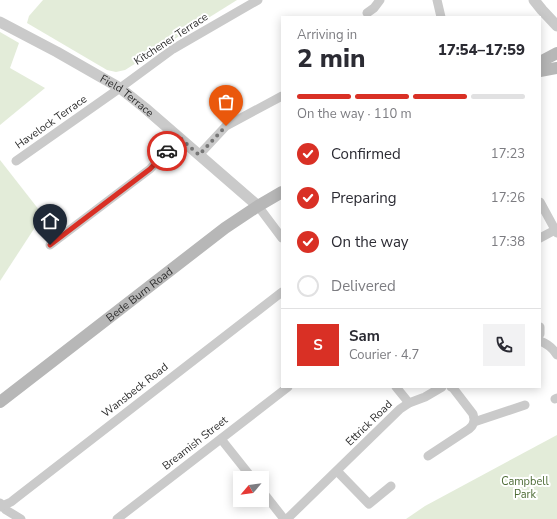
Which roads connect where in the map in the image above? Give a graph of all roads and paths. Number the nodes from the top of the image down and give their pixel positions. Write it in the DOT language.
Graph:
graph roads {
  1 [pos="258,0"];
  2 [pos="380,0"];
  3 [pos="437,0"];
  4 [pos="534,0"];
  5 [pos="367,13"];
  6 [pos="441,16"];
  7 [pos="0,22"];
  8 [pos="557,26"];
  9 [pos="557,53"];
  10 [pos="541,61"];
  11 [pos="557,68"];
  12 [pos="541,71"];
  13 [pos="120,88"];
  14 [pos="281,97"];
  15 [pos="179,137"];
  16 [pos="199,155"];
  17 [pos="16,161"];
  18 [pos="281,193"];
  19 [pos="541,204"];
  20 [pos="258,206"];
  21 [pos="556,230"];
  22 [pos="281,237"];
  23 [pos="541,238"];
  24 [pos="50,245"];
  25 [pos="281,293"];
  26 [pos="541,341"];
  27 [pos="557,355"];
  28 [pos="287,388"];
  29 [pos="397,388"];
  30 [pos="440,388"];
  31 [pos="453,388"];
  32 [pos="0,402"];
  33 [pos="409,403"];
  34 [pos="524,405"];
  35 [pos="474,422"];
  36 [pos="221,439"];
  37 [pos="428,456"];
  38 [pos="246,471"];
  39 [pos="337,471"];
  40 [pos="391,486"];
  41 [pos="269,499"];
  42 [pos="1,505"];
  43 [pos="21,519"];
  44 [pos="117,519"];
  45 [pos="286,519"];
  1 -- 13 [label="street, Kitchener Terrace"];
  2 -- 5 [label="street"];
  3 -- 6 [label="street"];
  4 -- 8 [label="street"];
  7 -- 13 [label="street, Field Terrace"];
  9 -- 10 [label="main road"];
  11 -- 12 [label="main road"];
  13 -- 15 [label="street, Field Terrace"];
  13 -- 17 [label="street, Havelock Terrace"];
  14 -- 16 [label="street"];
  15 -- 16 [label="street, Field Terrace"];
  15 -- 24 [label="street"];
  16 -- 20 [label="street, Field Terrace"];
  18 -- 20 [label="main road, Bede Burn Road"];
  19 -- 21 [label="street"];
  20 -- 22 [label="street"];
  20 -- 32 [label="main road, Bede Burn Road"];
  21 -- 23 [label="street"];
  25 -- 42 [label="street, Wansbeck Road"];
  26 -- 27 [label="street"];
  28 -- 36 [label="street, Breamish Street"];
  29 -- 33 [label="street"];
  30 -- 33 [label="street, Ettrick Road"];
  31 -- 35 [label="street"];
  33 -- 39 [label="street, Ettrick Road"];
  34 -- 35 [label="street"];
  35 -- 37 [label="street"];
  36 -- 38 [label="street"];
  36 -- 44 [label="street, Breamish Street"];
  39 -- 40 [label="street"];
  39 -- 45 [label="street, Ettrick Road"];
  41 -- 45 [label="street"];
  42 -- 43 [label="street"];
}
